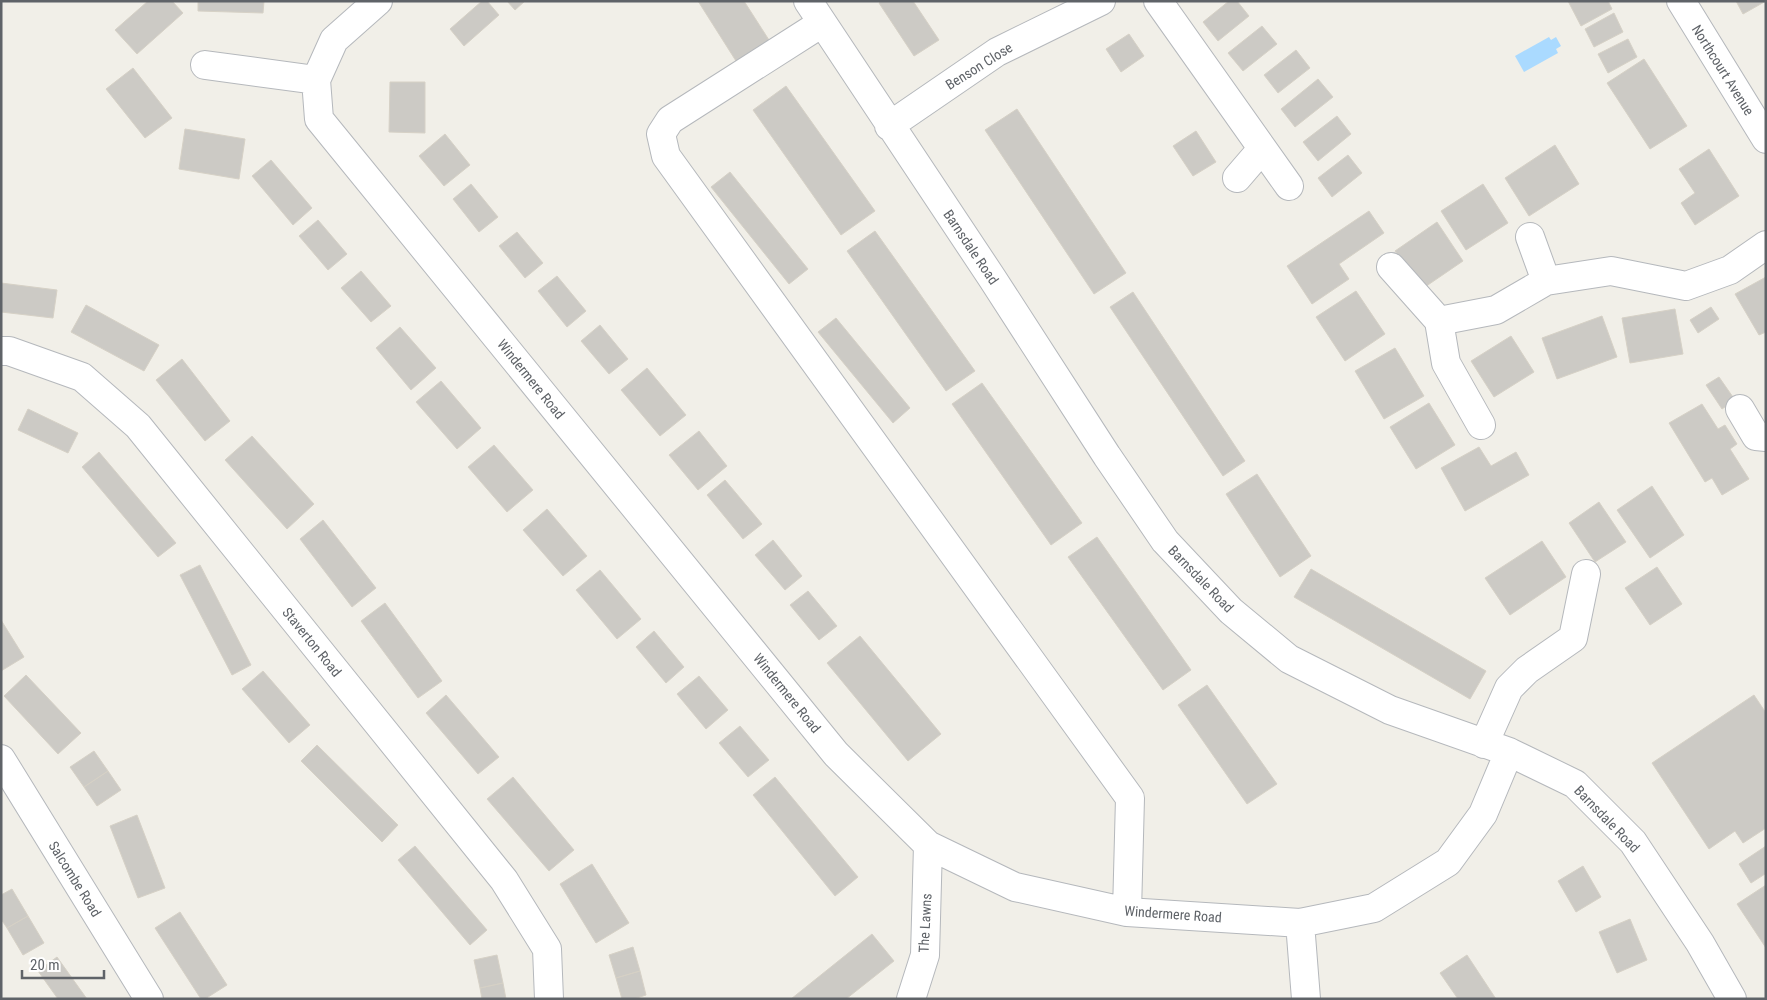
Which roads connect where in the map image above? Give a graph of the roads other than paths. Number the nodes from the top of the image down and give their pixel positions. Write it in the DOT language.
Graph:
graph roads {
  1 [pos="378,1"];
  2 [pos="1101,1"];
  3 [pos="1158,1"];
  4 [pos="1681,1"];
  5 [pos="815,12"];
  6 [pos="205,65"];
  7 [pos="316,80"];
  8 [pos="889,126"];
  9 [pos="1766,139"];
  10 [pos="1262,149"];
  11 [pos="1237,178"];
  12 [pos="1289,186"];
  13 [pos="1530,237"];
  14 [pos="1766,245"];
  15 [pos="1391,267"];
  16 [pos="1546,281"];
  17 [pos="1439,321"];
  18 [pos="1,351"];
  19 [pos="1740,409"];
  20 [pos="1481,425"];
  21 [pos="1766,436"];
  22 [pos="1586,574"];
  23 [pos="1497,748"];
  24 [pos="1,759"];
  25 [pos="928,845"];
  26 [pos="1127,912"];
  27 [pos="1300,923"];
  28 [pos="149,999"];
  29 [pos="549,999"];
  30 [pos="910,999"];
  31 [pos="1306,999"];
  32 [pos="1732,999"];
  1 -- 7 [label="street, Windermere Road"];
  2 -- 8 [label="street, Benson Close"];
  3 -- 10 [label="street"];
  4 -- 9 [label="street, Northcourt Avenue"];
  5 -- 8 [label="street, Barnsdale Road"];
  5 -- 26 [label="street"];
  6 -- 7 [label="street"];
  7 -- 25 [label="street, Windermere Road"];
  8 -- 23 [label="street, Barnsdale Road"];
  10 -- 11 [label="street"];
  10 -- 12 [label="street"];
  13 -- 16 [label="street"];
  14 -- 16 [label="street"];
  15 -- 17 [label="street"];
  16 -- 17 [label="street"];
  17 -- 20 [label="street"];
  18 -- 29 [label="street, Staverton Road"];
  19 -- 21 [label="street"];
  22 -- 23 [label="street, Windermere Road"];
  23 -- 27 [label="street, Windermere Road"];
  23 -- 32 [label="street, Barnsdale Road"];
  24 -- 28 [label="street, Salcombe Road"];
  25 -- 26 [label="street, Windermere Road"];
  25 -- 30 [label="street, The Lawns"];
  26 -- 27 [label="street, Windermere Road"];
  27 -- 31 [label="street"];
}
